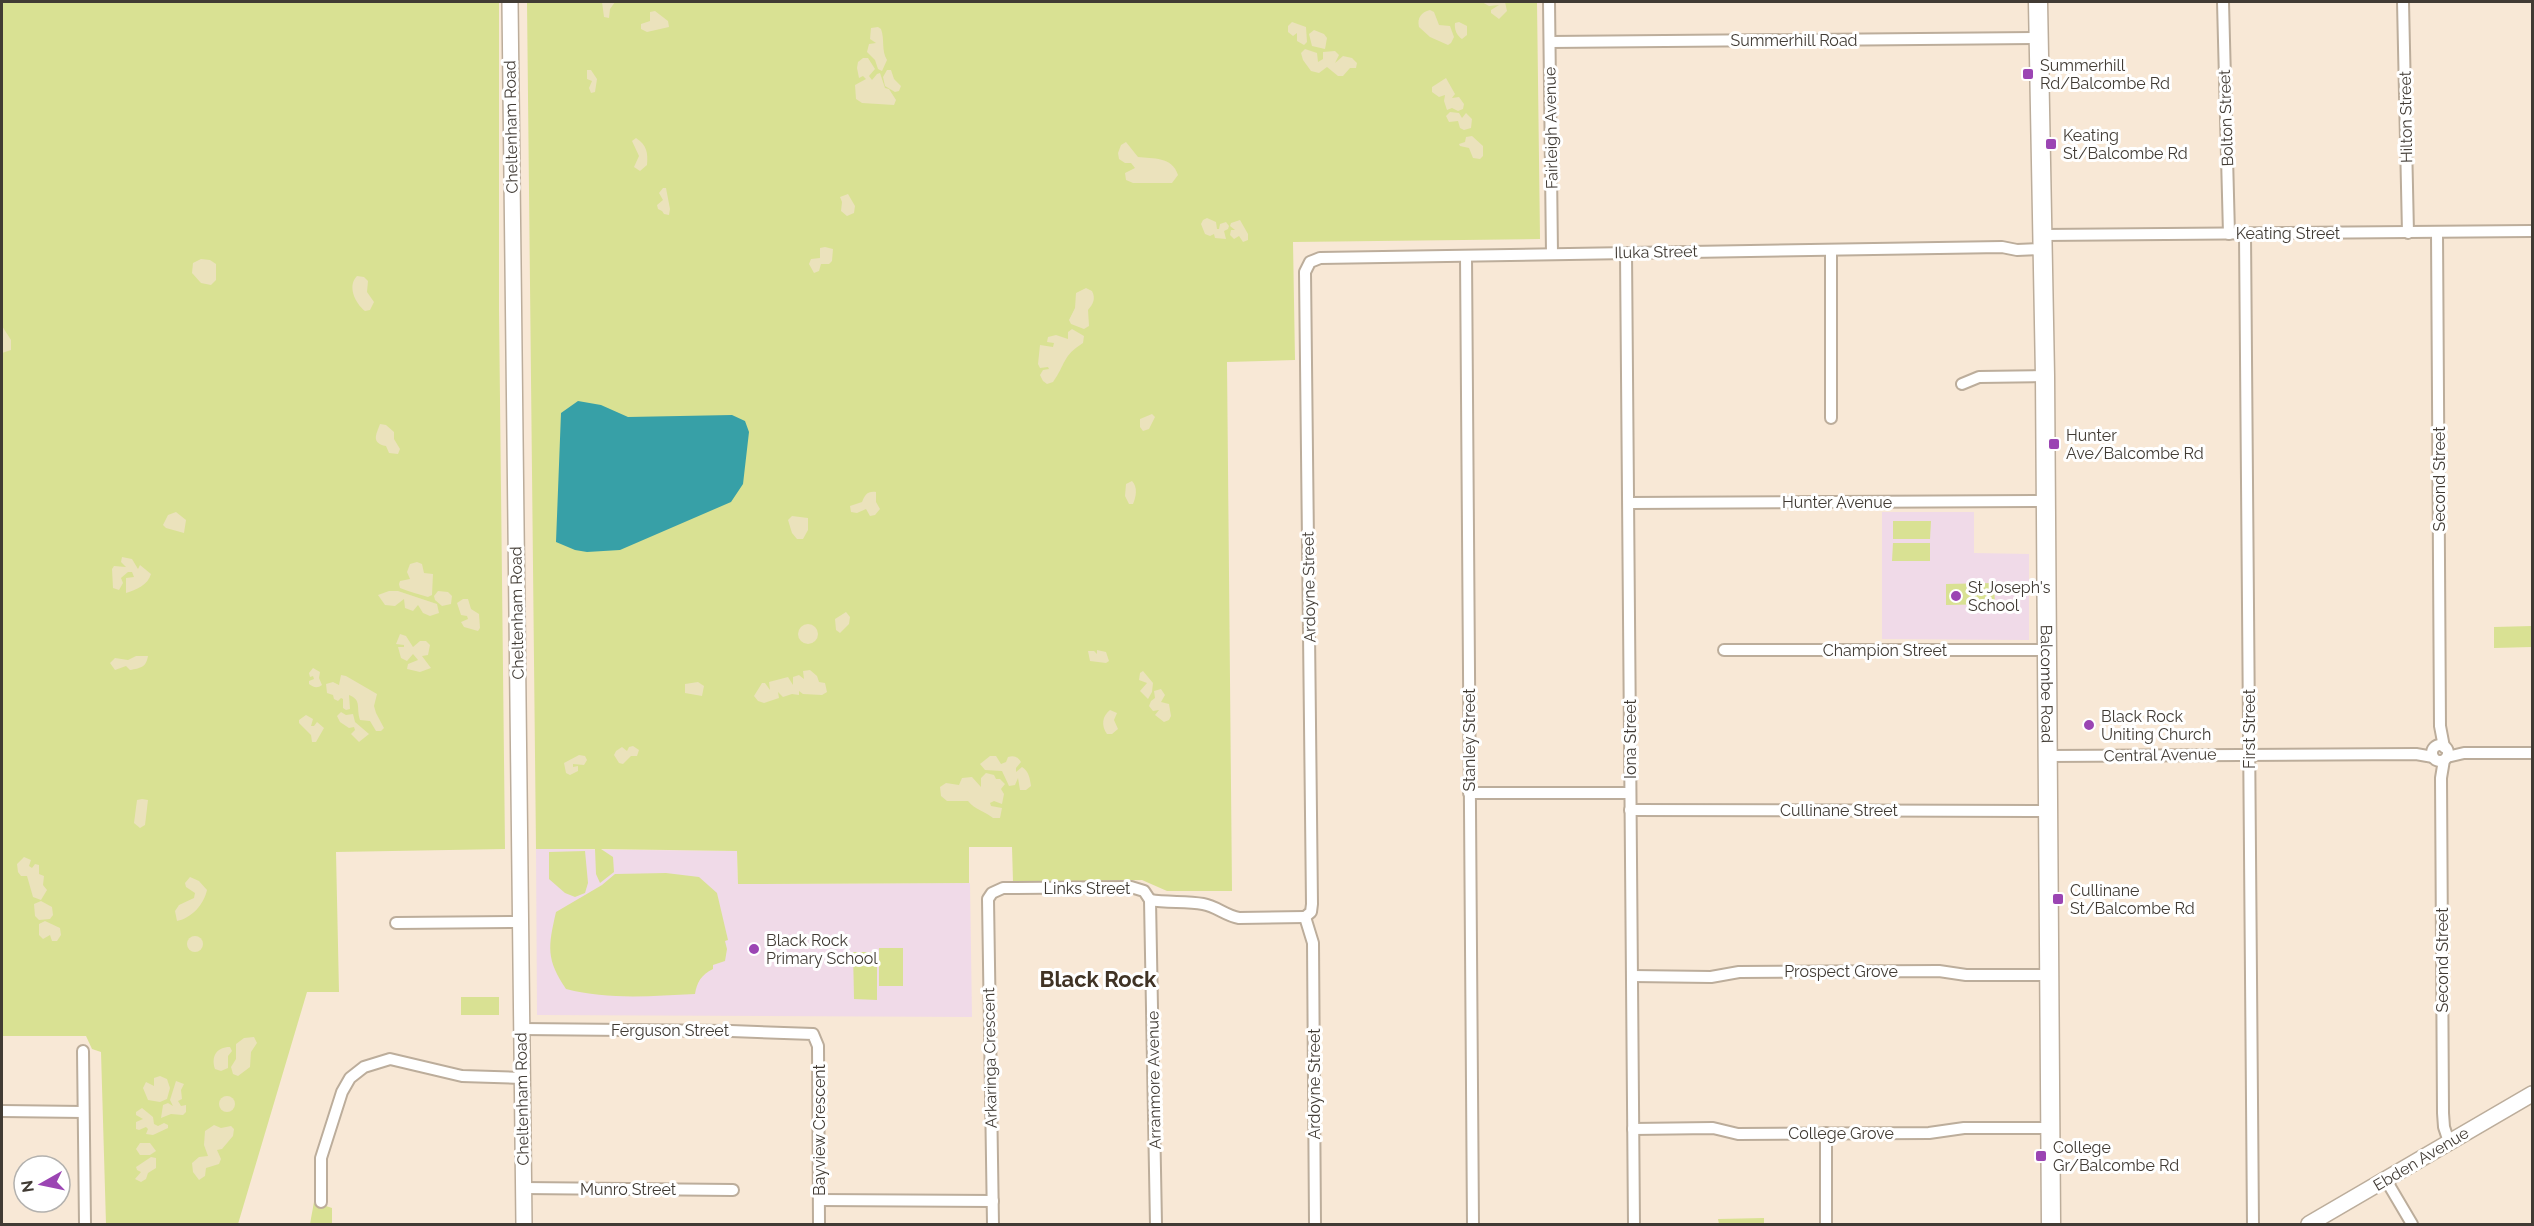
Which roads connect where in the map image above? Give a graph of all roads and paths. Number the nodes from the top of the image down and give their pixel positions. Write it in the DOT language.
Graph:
graph roads {
  1 [pos="510,2"];
  2 [pos="1549,2"];
  3 [pos="2038,2"];
  4 [pos="2044,2"];
  5 [pos="2223,2"];
  6 [pos="2403,2"];
  7 [pos="2038,38"];
  8 [pos="1550,42"];
  9 [pos="2532,231"];
  10 [pos="2437,232"];
  11 [pos="2408,233"];
  12 [pos="2229,234"];
  13 [pos="2245,234"];
  14 [pos="2043,242"];
  15 [pos="1831,250"];
  16 [pos="1626,253"];
  17 [pos="1552,254"];
  18 [pos="1466,256"];
  19 [pos="1310,262"];
  20 [pos="2045,376"];
  21 [pos="1962,384"];
  22 [pos="1831,418"];
  23 [pos="2046,501"];
  24 [pos="1629,503"];
  25 [pos="1724,650"];
  26 [pos="2046,650"];
  27 [pos="2440,753"];
  28 [pos="2532,753"];
  29 [pos="2249,754"];
  30 [pos="2048,756"];
  31 [pos="1469,793"];
  32 [pos="1630,793"];
  33 [pos="1630,810"];
  34 [pos="2048,811"];
  35 [pos="992,893"];
  36 [pos="1150,905"];
  37 [pos="1307,915"];
  38 [pos="521,922"];
  39 [pos="396,923"];
  40 [pos="2049,975"];
  41 [pos="1632,976"];
  42 [pos="522,1029"];
  43 [pos="816,1037"];
  44 [pos="83,1051"];
  45 [pos="522,1077"];
  46 [pos="2532,1094"];
  47 [pos="2,1111"];
  48 [pos="83,1112"];
  49 [pos="2050,1128"];
  50 [pos="1633,1129"];
  51 [pos="1826,1133"];
  52 [pos="2449,1142"];
  53 [pos="2385,1180"];
  54 [pos="524,1188"];
  55 [pos="733,1190"];
  56 [pos="819,1200"];
  57 [pos="993,1201"];
  58 [pos="321,1202"];
  59 [pos="84,1224"];
  60 [pos="524,1224"];
  61 [pos="819,1224"];
  62 [pos="993,1224"];
  63 [pos="1156,1224"];
  64 [pos="1315,1224"];
  65 [pos="1473,1224"];
  66 [pos="1634,1224"];
  67 [pos="1826,1224"];
  68 [pos="2051,1224"];
  69 [pos="2253,1224"];
  70 [pos="2309,1224"];
  71 [pos="2412,1224"];
  1 -- 38 [label="street, Cheltenham Road"];
  2 -- 8 [label="street, Fairleigh Avenue"];
  3 -- 4 [label="street"];
  3 -- 7 [label="main road, Balcombe Road"];
  5 -- 12 [label="street, Bolton Street"];
  6 -- 11 [label="street, Hilton Street"];
  7 -- 8 [label="street, Summerhill Road"];
  7 -- 14 [label="main road, Balcombe Road"];
  8 -- 17 [label="street, Fairleigh Avenue"];
  9 -- 10 [label="street, Keating Street"];
  10 -- 11 [label="street, Keating Street"];
  10 -- 27 [label="street, Second Street"];
  11 -- 13 [label="street, Keating Street"];
  12 -- 13 [label="street, Keating Street"];
  12 -- 14 [label="street, Keating Street"];
  13 -- 29 [label="street, First Street"];
  14 -- 15 [label="street, Iluka Street"];
  14 -- 20 [label="main road, Balcombe Road"];
  15 -- 16 [label="street, Iluka Street"];
  15 -- 22 [label="street"];
  16 -- 17 [label="street, Iluka Street"];
  16 -- 24 [label="street, Iona Street"];
  17 -- 18 [label="street, Iluka Street"];
  18 -- 19 [label="street, Iluka Street"];
  18 -- 31 [label="street, Stanley Street"];
  19 -- 37 [label="street, Ardoyne Street"];
  20 -- 21 [label="street"];
  20 -- 23 [label="main road, Balcombe Road"];
  23 -- 24 [label="street, Hunter Avenue"];
  23 -- 26 [label="main road, Balcombe Road"];
  24 -- 32 [label="street, Iona Street"];
  25 -- 26 [label="street, Champion Street"];
  26 -- 30 [label="main road, Balcombe Road"];
  27 -- 28 [label="street, Central Avenue"];
  27 -- 29 [label="street, Central Avenue"];
  27 -- 52 [label="street, Second Street"];
  29 -- 30 [label="street, Central Avenue"];
  29 -- 69 [label="street, First Street"];
  30 -- 34 [label="main road, Balcombe Road"];
  31 -- 32 [label="street"];
  31 -- 65 [label="street, Stanley Street"];
  32 -- 33 [label="street, Iona Street"];
  33 -- 34 [label="street, Cullinane Street"];
  33 -- 41 [label="street, Iona Street"];
  34 -- 40 [label="main road, Balcombe Road"];
  35 -- 36 [label="street, Links Street"];
  35 -- 57 [label="street, Arkaringa Crescent"];
  36 -- 37 [label="street, Links Street"];
  36 -- 63 [label="street, Arranmore Avenue"];
  37 -- 64 [label="street, Ardoyne Street"];
  38 -- 39 [label="street"];
  38 -- 42 [label="street, Cheltenham Road"];
  40 -- 41 [label="street, Prospect Grove"];
  40 -- 49 [label="main road, Balcombe Road"];
  41 -- 50 [label="street, Iona Street"];
  42 -- 43 [label="street, Ferguson Street"];
  42 -- 45 [label="street, Cheltenham Road"];
  43 -- 56 [label="street, Bayview Crescent"];
  44 -- 48 [label="street"];
  45 -- 54 [label="street, Cheltenham Road"];
  45 -- 58 [label="street"];
  46 -- 52 [label="street, Ebden Avenue"];
  47 -- 48 [label="street"];
  48 -- 59 [label="street"];
  49 -- 51 [label="street, College Grove"];
  49 -- 68 [label="main road, Balcombe Road"];
  50 -- 51 [label="street, College Grove"];
  50 -- 66 [label="street, Iona Street"];
  51 -- 67 [label="street"];
  52 -- 53 [label="street, Ebden Avenue"];
  53 -- 70 [label="street, Ebden Avenue"];
  53 -- 71 [label="street"];
  54 -- 55 [label="street, Munro Street"];
  54 -- 60 [label="street, Cheltenham Road"];
  56 -- 57 [label="street"];
  56 -- 61 [label="street, Bayview Crescent"];
  57 -- 62 [label="street, Arkaringa Crescent"];
}
